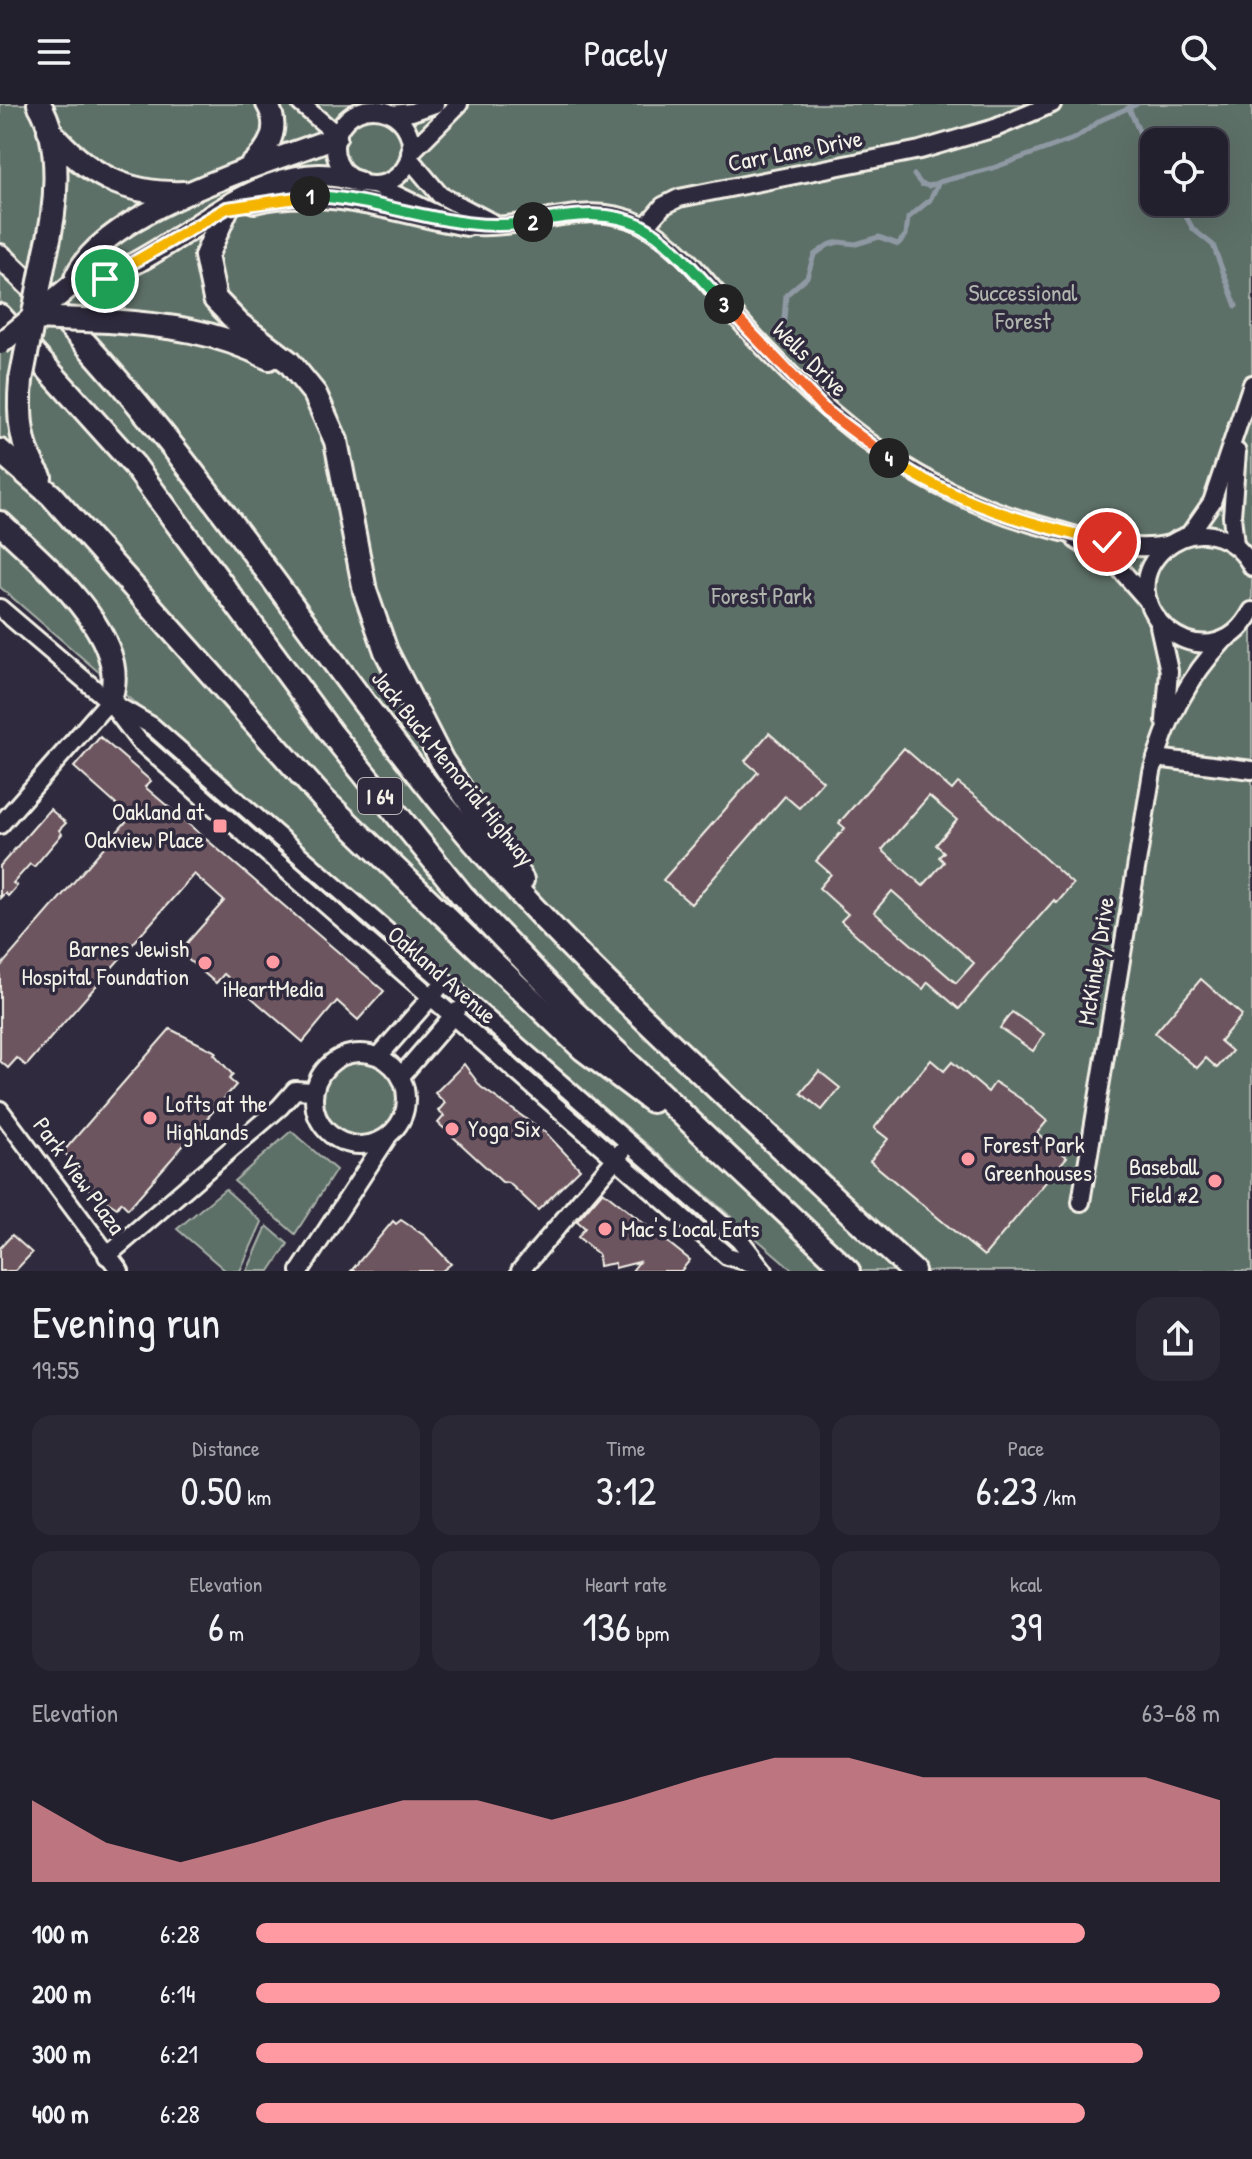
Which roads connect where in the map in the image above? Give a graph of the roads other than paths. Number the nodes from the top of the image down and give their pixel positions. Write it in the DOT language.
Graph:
graph roads {
  1 [pos="39,104"];
  2 [pos="267,104"];
  3 [pos="301,104"];
  4 [pos="344,104"];
  5 [pos="435,104"];
  6 [pos="459,104"];
  7 [pos="1052,104"];
  8 [pos="364,110"];
  9 [pos="392,114"];
  10 [pos="49,130"];
  11 [pos="336,136"];
  12 [pos="410,156"];
  13 [pos="239,174"];
  14 [pos="366,184"];
  15 [pos="184,193"];
  16 [pos="227,208"];
  17 [pos="496,224"];
  18 [pos="467,225"];
  19 [pos="646,226"];
  20 [pos="0,256"];
  21 [pos="73,284"];
  22 [pos="0,316"];
  23 [pos="32,318"];
  24 [pos="0,344"];
  25 [pos="304,380"];
  26 [pos="1252,384"];
  27 [pos="1238,431"];
  28 [pos="0,451"];
  29 [pos="51,495"];
  30 [pos="0,523"];
  31 [pos="1060,531"];
  32 [pos="1189,535"];
  33 [pos="1170,544"];
  34 [pos="1246,557"];
  35 [pos="1148,601"];
  36 [pos="1252,611"];
  37 [pos="3,616"];
  38 [pos="1252,620"];
  39 [pos="1157,621"];
  40 [pos="1232,635"];
  41 [pos="109,701"];
  42 [pos="1165,728"];
  43 [pos="1156,758"];
  44 [pos="1252,770"];
  45 [pos="0,825"];
  46 [pos="539,913"];
  47 [pos="444,982"];
  48 [pos="431,997"];
  49 [pos="466,1001"];
  50 [pos="453,1016"];
  51 [pos="379,1056"];
  52 [pos="401,1076"];
  53 [pos="313,1091"];
  54 [pos="0,1110"];
  55 [pos="387,1138"];
  56 [pos="709,1140"];
  57 [pos="629,1143"];
  58 [pos="616,1159"];
  59 [pos="1081,1202"];
  60 [pos="107,1256"];
  61 [pos="759,1269"];
  62 [pos="120,1271"];
  63 [pos="300,1271"];
  64 [pos="520,1271"];
  65 [pos="848,1271"];
  66 [pos="913,1271"];
  1 -- 10 [label="highway"];
  2 -- 13 [label="main road"];
  3 -- 11 [label="street"];
  4 -- 8 [label="street"];
  5 -- 9 [label="street"];
  6 -- 12 [label="street"];
  7 -- 19 [label="street, Carr Lane Drive"];
  8 -- 9 [label="street"];
  8 -- 11 [label="street"];
  9 -- 12 [label="street"];
  10 -- 15 [label="highway"];
  10 -- 23 [label="highway, bridge"];
  11 -- 13 [label="main road"];
  11 -- 14 [label="street"];
  12 -- 14 [label="street"];
  12 -- 17 [label="street"];
  13 -- 15 [label="main road"];
  14 -- 16 [label="main road"];
  14 -- 18 [label="street, Wells Drive"];
  15 -- 21 [label="main road"];
  16 -- 18 [label="main road"];
  16 -- 21 [label="main road"];
  16 -- 25 [label="highway"];
  17 -- 18 [label="street, Wells Drive"];
  17 -- 19 [label="street, Wells Drive"];
  19 -- 31 [label="street, Wells Drive"];
  20 -- 46 [label="highway, Jack Buck Memorial Highway / I 64"];
  21 -- 23 [label="main road, bridge"];
  22 -- 23 [label="highway"];
  22 -- 56 [label="highway, I 64"];
  23 -- 24 [label="main road, bridge"];
  23 -- 25 [label="highway, bridge"];
  23 -- 29 [label="highway, bridge"];
  25 -- 46 [label="highway"];
  26 -- 27 [label="street"];
  27 -- 32 [label="street"];
  27 -- 34 [label="street"];
  28 -- 29 [label="highway"];
  29 -- 56 [label="highway"];
  30 -- 41 [label="highway"];
  31 -- 33 [label="street, Wells Drive"];
  31 -- 35 [label="street, Wells Drive"];
  32 -- 33 [label="street"];
  32 -- 34 [label="street"];
  33 -- 35 [label="street"];
  35 -- 39 [label="street, Wells Drive"];
  36 -- 40 [label="street"];
  37 -- 41 [label="street, Oakland Avenue"];
  38 -- 40 [label="street"];
  39 -- 40 [label="street"];
  39 -- 42 [label="street, McKinley Drive"];
  40 -- 42 [label="street, McKinley Drive"];
  41 -- 45 [label="street"];
  41 -- 47 [label="street, Oakland Avenue"];
  41 -- 48 [label="street, Oakland Avenue"];
  42 -- 43 [label="street, McKinley Drive"];
  43 -- 44 [label="street"];
  43 -- 59 [label="street, McKinley Drive"];
  46 -- 66 [label="highway, Jack Buck Memorial Highway / I 64"];
  47 -- 48 [label="street"];
  47 -- 49 [label="street, Oakland Avenue"];
  48 -- 50 [label="street, Oakland Avenue"];
  48 -- 51 [label="street"];
  49 -- 50 [label="street"];
  49 -- 57 [label="street, Oakland Avenue"];
  50 -- 52 [label="street"];
  50 -- 58 [label="street, Oakland Avenue"];
  51 -- 52 [label="street"];
  51 -- 53 [label="street"];
  52 -- 55 [label="street"];
  53 -- 55 [label="street"];
  53 -- 60 [label="street"];
  54 -- 60 [label="street, Park View Plaza"];
  55 -- 63 [label="street"];
  56 -- 65 [label="highway, I 64"];
  57 -- 58 [label="street"];
  57 -- 61 [label="street, Oakland Avenue"];
  58 -- 61 [label="street, Oakland Avenue"];
  58 -- 64 [label="street"];
  60 -- 62 [label="street, Park View Plaza"];
}
